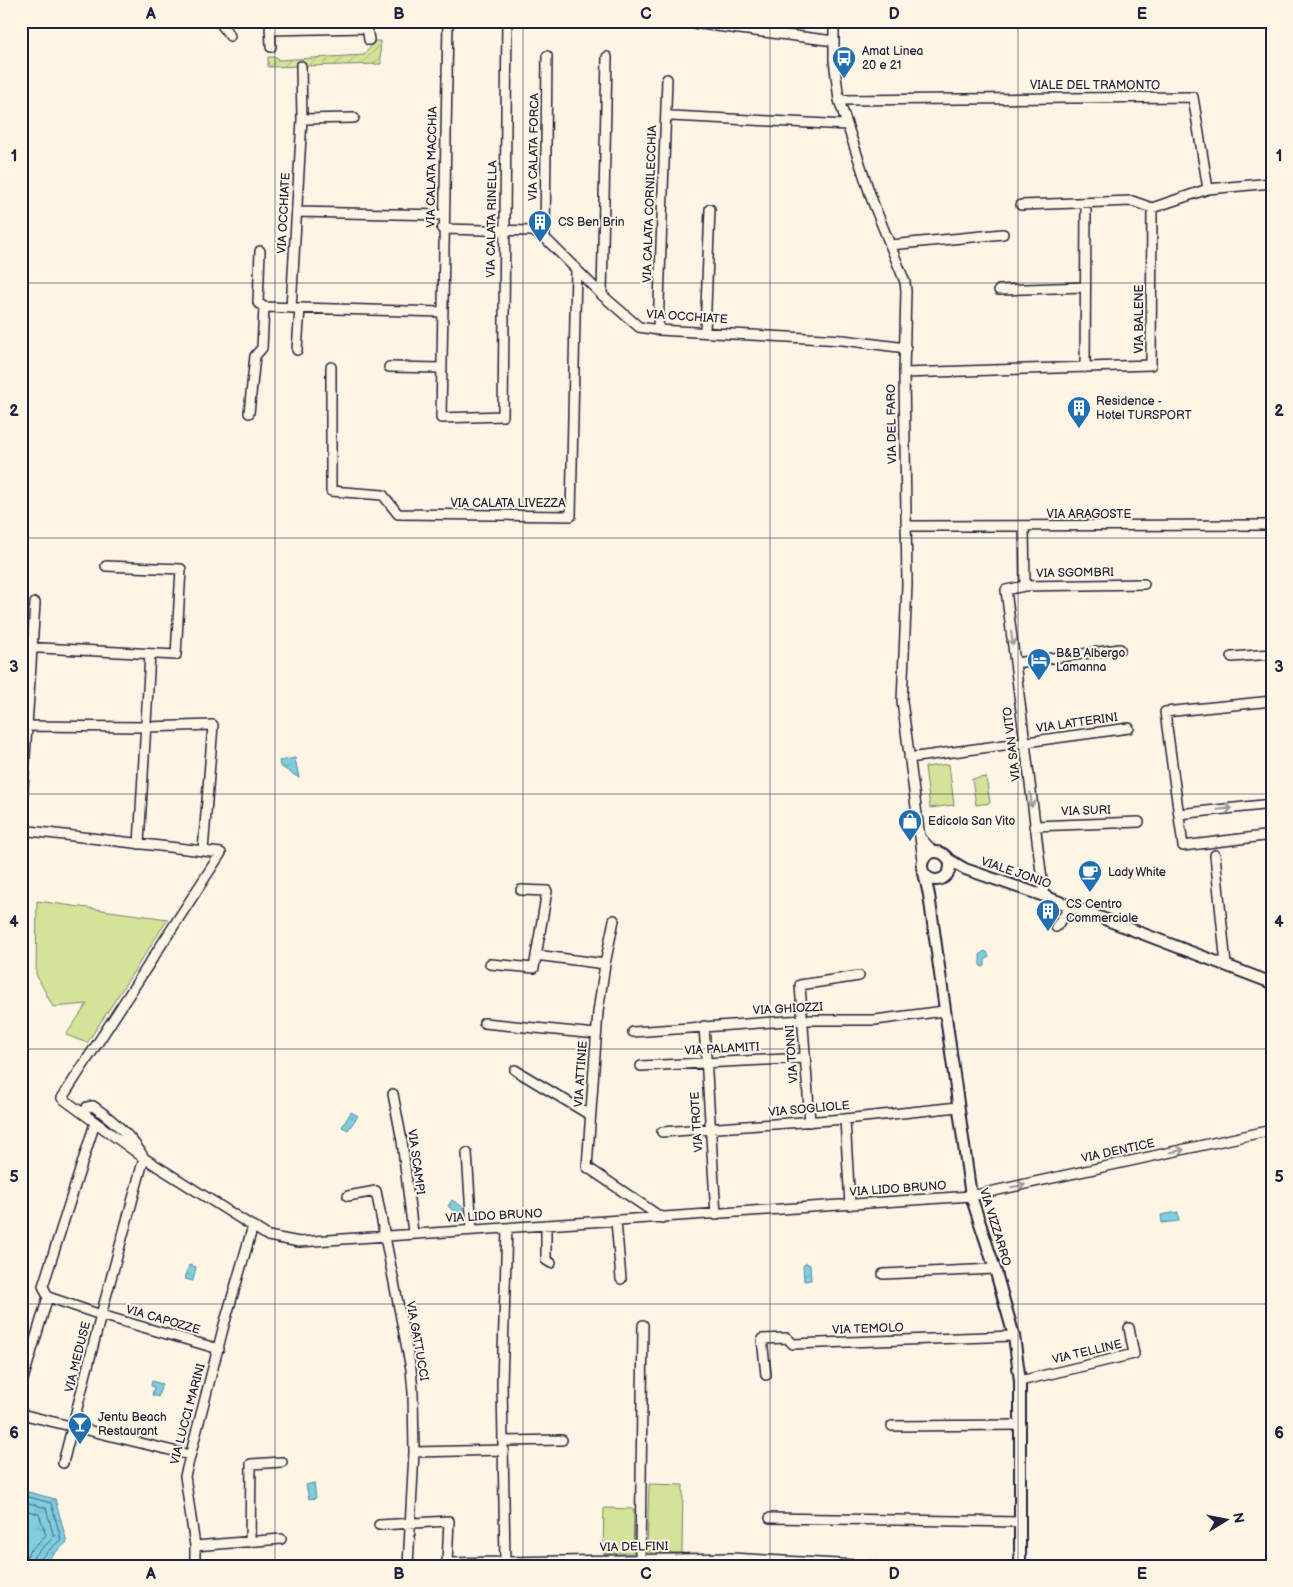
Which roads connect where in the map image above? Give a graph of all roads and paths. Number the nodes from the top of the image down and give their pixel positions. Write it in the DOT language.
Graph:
graph roads {
  1 [pos="219,21"];
  2 [pos="448,21"];
  3 [pos="507,21"];
  4 [pos="677,21"];
  5 [pos="834,21"];
  6 [pos="358,25"];
  7 [pos="270,26"];
  8 [pos="230,36"];
  9 [pos="369,40"];
  10 [pos="834,41"];
  11 [pos="270,47"];
  12 [pos="547,56"];
  13 [pos="607,58"];
  14 [pos="301,66"];
  15 [pos="667,79"];
  16 [pos="839,100"];
  17 [pos="671,116"];
  18 [pos="354,118"];
  19 [pos="302,119"];
  20 [pos="847,125"];
  21 [pos="1272,183"];
  22 [pos="1208,189"];
  23 [pos="1086,204"];
  24 [pos="1021,205"];
  25 [pos="1152,208"];
  26 [pos="710,209"];
  27 [pos="296,212"];
  28 [pos="443,215"];
  29 [pos="442,229"];
  30 [pos="504,231"];
  31 [pos="1004,234"];
  32 [pos="545,238"];
  33 [pos="890,245"];
  34 [pos="260,251"];
  35 [pos="576,268"];
  36 [pos="1085,287"];
  37 [pos="999,290"];
  38 [pos="602,295"];
  39 [pos="264,307"];
  40 [pos="296,308"];
  41 [pos="442,312"];
  42 [pos="658,330"];
  43 [pos="705,331"];
  44 [pos="906,348"];
  45 [pos="297,350"];
  46 [pos="331,367"];
  47 [pos="389,368"];
  48 [pos="441,368"];
  49 [pos="1085,368"];
  50 [pos="904,372"];
  51 [pos="249,413"];
  52 [pos="503,416"];
  53 [pos="1272,525"];
  54 [pos="906,526"];
  55 [pos="1024,526"];
  56 [pos="106,566"];
  57 [pos="1144,584"];
  58 [pos="1025,586"];
  59 [pos="1006,590"];
  60 [pos="35,603"];
  61 [pos="21,648"];
  62 [pos="32,648"];
  63 [pos="1120,649"];
  64 [pos="150,654"];
  65 [pos="1272,654"];
  66 [pos="1232,658"];
  67 [pos="1015,662"];
  68 [pos="1272,701"];
  69 [pos="25,726"];
  70 [pos="146,727"];
  71 [pos="1129,728"];
  72 [pos="1025,743"];
  73 [pos="910,758"];
  74 [pos="1272,804"];
  75 [pos="1179,814"];
  76 [pos="21,818"];
  77 [pos="1140,822"];
  78 [pos="1034,826"];
  79 [pos="21,830"];
  80 [pos="1272,835"];
  81 [pos="921,838"];
  82 [pos="139,844"];
  83 [pos="203,851"];
  84 [pos="934,852"];
  85 [pos="1215,855"];
  86 [pos="948,859"];
  87 [pos="923,860"];
  88 [pos="965,869"];
  89 [pos="924,873"];
  90 [pos="948,873"];
  91 [pos="935,880"];
  92 [pos="521,890"];
  93 [pos="929,895"];
  94 [pos="1044,896"];
  95 [pos="1071,906"];
  96 [pos="614,920"];
  97 [pos="1056,927"];
  98 [pos="536,954"];
  99 [pos="490,964"];
  100 [pos="606,964"];
  101 [pos="1226,965"];
  102 [pos="859,976"];
  103 [pos="1272,983"];
  104 [pos="944,1011"];
  105 [pos="802,1020"];
  106 [pos="484,1023"];
  107 [pos="704,1026"];
  108 [pos="634,1032"];
  109 [pos="596,1034"];
  110 [pos="805,1058"];
  111 [pos="706,1063"];
  112 [pos="640,1066"];
  113 [pos="515,1070"];
  114 [pos="393,1094"];
  115 [pos="958,1107"];
  116 [pos="85,1115"];
  117 [pos="590,1115"];
  118 [pos="845,1119"];
  119 [pos="810,1122"];
  120 [pos="95,1123"];
  121 [pos="710,1129"];
  122 [pos="1272,1130"];
  123 [pos="662,1132"];
  124 [pos="467,1154"];
  125 [pos="144,1158"];
  126 [pos="348,1196"];
  127 [pos="970,1196"];
  128 [pos="850,1205"];
  129 [pos="716,1215"];
  130 [pos="662,1218"];
  131 [pos="616,1221"];
  132 [pos="546,1225"];
  133 [pos="253,1226"];
  134 [pos="507,1228"];
  135 [pos="472,1230"];
  136 [pos="413,1233"];
  137 [pos="384,1235"];
  138 [pos="551,1263"];
  139 [pos="995,1269"];
  140 [pos="883,1274"];
  141 [pos="621,1279"];
  142 [pos="48,1297"];
  143 [pos="102,1315"];
  144 [pos="643,1325"];
  145 [pos="1129,1328"];
  146 [pos="1014,1336"];
  147 [pos="218,1349"];
  148 [pos="766,1375"];
  149 [pos="1020,1381"];
  150 [pos="21,1386"];
  151 [pos="21,1414"];
  152 [pos="1021,1425"];
  153 [pos="892,1426"];
  154 [pos="73,1427"];
  155 [pos="562,1440"];
  156 [pos="504,1446"];
  157 [pos="414,1452"];
  158 [pos="190,1455"];
  159 [pos="282,1462"];
  160 [pos="63,1463"];
  161 [pos="770,1518"];
  162 [pos="1020,1522"];
  163 [pos="410,1523"];
  164 [pos="379,1525"];
  165 [pos="281,1539"];
  166 [pos="250,1542"];
  167 [pos="195,1546"];
  168 [pos="640,1560"];
  169 [pos="731,1562"];
  170 [pos="506,1564"];
  171 [pos="195,1566"];
  172 [pos="408,1566"];
  173 [pos="874,1566"];
  174 [pos="1020,1566"];
  1 -- 8 [label="street"];
  2 -- 28 [label="street, VIA CALATA MACCHIA"];
  3 -- 30 [label="street, VIA CALATA RINELLA"];
  4 -- 10 [label="street"];
  5 -- 10 [label="street, VIA DEL FARO"];
  6 -- 7 [label="street"];
  6 -- 9 [label="street"];
  7 -- 11 [label="street"];
  10 -- 16 [label="street, VIA DEL FARO"];
  12 -- 32 [label="street, VIA CALATA FORCA"];
  13 -- 38 [label="street"];
  14 -- 19 [label="street, VIA OCCHIATE"];
  15 -- 42 [label="street, VIA CALATA CORNILECCHIA"];
  16 -- 20 [label="street, VIA DEL FARO"];
  16 -- 22 [label="street, VIALE DEL TRAMONTO"];
  17 -- 20 [label="street"];
  18 -- 19 [label="street"];
  19 -- 27 [label="street, VIA OCCHIATE"];
  20 -- 33 [label="street, VIA DEL FARO"];
  21 -- 22 [label="street"];
  22 -- 25 [label="street"];
  23 -- 24 [label="street"];
  23 -- 25 [label="street"];
  23 -- 36 [label="street"];
  25 -- 49 [label="street, VIA BALENE"];
  26 -- 43 [label="street"];
  27 -- 28 [label="street"];
  27 -- 40 [label="street, VIA OCCHIATE"];
  28 -- 29 [label="street, VIA CALATA MACCHIA"];
  29 -- 30 [label="street, VIA OCCHIATE"];
  29 -- 41 [label="street, VIA CALATA MACCHIA"];
  30 -- 32 [label="street, VIA OCCHIATE"];
  30 -- 52 [label="street, VIA CALATA RINELLA"];
  31 -- 33 [label="street"];
  32 -- 35 [label="street, VIA OCCHIATE"];
  33 -- 44 [label="street, VIA DEL FARO"];
  34 -- 39 [label="street"];
  35 -- 38 [label="street, VIA OCCHIATE"];
  35 -- 46 [label="street, VIA CALATA LIVEZZA"];
  36 -- 37 [label="street"];
  36 -- 49 [label="street"];
  38 -- 42 [label="street, VIA OCCHIATE"];
  39 -- 40 [label="street"];
  39 -- 51 [label="street"];
  40 -- 41 [label="street"];
  40 -- 45 [label="street"];
  41 -- 48 [label="street, VIA CALATA MACCHIA"];
  42 -- 43 [label="street, VIA OCCHIATE"];
  43 -- 44 [label="street, VIA OCCHIATE"];
  44 -- 50 [label="street, VIA DEL FARO"];
  47 -- 48 [label="street"];
  48 -- 52 [label="street, VIA CALATA MACCHIA"];
  49 -- 50 [label="street, VIA BALENE"];
  50 -- 54 [label="street, VIA DEL FARO"];
  53 -- 55 [label="street, VIA ARAGOSTE"];
  54 -- 55 [label="street, VIA ARAGOSTE"];
  54 -- 73 [label="street, VIA DEL FARO"];
  55 -- 58 [label="street"];
  56 -- 64 [label="street"];
  57 -- 58 [label="street, VIA SGOMBRI"];
  58 -- 59 [label="street, VIA SGOMBRI"];
  59 -- 67 [label="street, VIA SAN VITO, one-way"];
  60 -- 62 [label="street"];
  61 -- 62 [label="street"];
  62 -- 64 [label="street"];
  62 -- 69 [label="street"];
  63 -- 67 [label="street"];
  64 -- 70 [label="street"];
  65 -- 66 [label="street"];
  67 -- 72 [label="street, VIA SAN VITO"];
  68 -- 75 [label="street"];
  69 -- 70 [label="street"];
  69 -- 76 [label="street"];
  70 -- 82 [label="street"];
  70 -- 83 [label="street"];
  71 -- 72 [label="street, VIA LATTERINI"];
  72 -- 73 [label="street, VIA LATTERINI"];
  72 -- 78 [label="street, VIA SAN VITO, one-way"];
  73 -- 81 [label="street, VIA DEL FARO"];
  75 -- 74 [label="street, one-way"];
  75 -- 80 [label="street"];
  77 -- 78 [label="street, VIA SURI"];
  78 -- 94 [label="street, VIA SAN VITO"];
  79 -- 82 [label="street"];
  81 -- 84 [label="street"];
  81 -- 87 [label="street, VIA DEL FARO"];
  82 -- 83 [label="street"];
  83 -- 116 [label="street, VIA LIDO BRUNO"];
  84 -- 86 [label="street"];
  84 -- 87 [label="street"];
  85 -- 101 [label="street"];
  86 -- 88 [label="street, VIALE JONIO"];
  86 -- 90 [label="street"];
  87 -- 89 [label="street, VIA VIZZARRO"];
  88 -- 90 [label="street, VIALE JONIO"];
  88 -- 94 [label="street, VIALE JONIO"];
  89 -- 91 [label="street"];
  89 -- 93 [label="street, VIA VIZZARRO"];
  90 -- 91 [label="street"];
  91 -- 93 [label="street, VIA VIZZARRO"];
  92 -- 98 [label="street"];
  93 -- 104 [label="street, VIA VIZZARRO"];
  94 -- 95 [label="street, VIALE JONIO"];
  95 -- 97 [label="street"];
  95 -- 101 [label="street, VIALE JONIO"];
  96 -- 100 [label="street, VIA ATTINIE"];
  98 -- 99 [label="street"];
  98 -- 100 [label="street"];
  100 -- 109 [label="street, VIA ATTINIE"];
  101 -- 103 [label="street, VIALE JONIO"];
  102 -- 105 [label="street, VIA TONNI"];
  104 -- 105 [label="street, VIA GHIOZZI"];
  104 -- 115 [label="street, VIA VIZZARRO"];
  105 -- 107 [label="street, VIA GHIOZZI"];
  105 -- 110 [label="street, VIA TONNI"];
  106 -- 109 [label="street"];
  107 -- 108 [label="street, VIA GHIOZZI"];
  107 -- 111 [label="street, VIA TROTE"];
  109 -- 117 [label="street, VIA ATTINIE"];
  110 -- 111 [label="street, VIA PALAMITI"];
  110 -- 119 [label="street, VIA TONNI"];
  111 -- 112 [label="street, VIA PALAMITI"];
  111 -- 121 [label="street, VIA TROTE"];
  113 -- 117 [label="street"];
  114 -- 136 [label="street, VIA SCAMPI"];
  115 -- 118 [label="street, VIA SOGLIOLE"];
  115 -- 127 [label="street, VIA VIZZARRO"];
  116 -- 120 [label="street, VIA LIDO BRUNO"];
  116 -- 125 [label="street"];
  117 -- 130 [label="street, VIA ATTINIE"];
  118 -- 119 [label="street, VIA SOGLIOLE"];
  118 -- 128 [label="street"];
  119 -- 121 [label="street, VIA SOGLIOLE"];
  120 -- 125 [label="street, VIA LIDO BRUNO"];
  120 -- 142 [label="street"];
  121 -- 123 [label="street, VIA SOGLIOLE"];
  121 -- 129 [label="street, VIA TROTE"];
  127 -- 122 [label="street, VIA DENTICE, one-way"];
  124 -- 135 [label="street"];
  125 -- 133 [label="street, VIA LIDO BRUNO"];
  125 -- 143 [label="street, VIA MEDUSE"];
  126 -- 137 [label="street, VIA GATTUCCI"];
  127 -- 128 [label="street, VIA LIDO BRUNO"];
  127 -- 139 [label="street, VIA VIZZARRO"];
  128 -- 129 [label="street, VIA LIDO BRUNO"];
  129 -- 130 [label="street, VIA LIDO BRUNO"];
  130 -- 131 [label="street, VIA LIDO BRUNO"];
  131 -- 132 [label="street, VIA LIDO BRUNO"];
  131 -- 141 [label="street"];
  132 -- 134 [label="street, VIA LIDO BRUNO"];
  132 -- 138 [label="street"];
  133 -- 137 [label="street, VIA LIDO BRUNO"];
  133 -- 147 [label="street, VIA LUCCI MARINI"];
  134 -- 135 [label="street, VIA LIDO BRUNO"];
  134 -- 156 [label="street"];
  135 -- 136 [label="street, VIA LIDO BRUNO"];
  136 -- 137 [label="street, VIA LIDO BRUNO"];
  137 -- 157 [label="street, VIA GATTUCCI"];
  139 -- 140 [label="street"];
  139 -- 146 [label="street, VIA VIZZARRO"];
  142 -- 143 [label="street, VIA CAPOZZE"];
  142 -- 150 [label="street"];
  143 -- 147 [label="street, VIA CAPOZZE"];
  143 -- 154 [label="street, VIA MEDUSE"];
  144 -- 168 [label="street"];
  145 -- 149 [label="street, VIA TELLINE"];
  146 -- 148 [label="street, VIA TEMOLO"];
  146 -- 149 [label="street, VIA VIZZARRO"];
  147 -- 158 [label="street, VIA LUCCI MARINI"];
  149 -- 152 [label="street, VIA VIZZARRO"];
  151 -- 154 [label="street"];
  152 -- 153 [label="street"];
  152 -- 162 [label="street, VIA VIZZARRO"];
  154 -- 158 [label="street"];
  154 -- 160 [label="street, VIA MEDUSE"];
  155 -- 156 [label="street"];
  156 -- 157 [label="street"];
  156 -- 170 [label="street"];
  157 -- 163 [label="street, VIA GATTUCCI"];
  158 -- 167 [label="street, VIA LUCCI MARINI"];
  159 -- 166 [label="street"];
  161 -- 162 [label="street"];
  162 -- 174 [label="street, VIA VIZZARRO"];
  163 -- 164 [label="street"];
  163 -- 170 [label="street, VIA DELFINI"];
  163 -- 172 [label="street, VIA GATTUCCI"];
  165 -- 166 [label="street"];
  166 -- 167 [label="street"];
  167 -- 171 [label="street, VIA LUCCI MARINI"];
  168 -- 169 [label="street, VIA DELFINI"];
  168 -- 170 [label="street, VIA DELFINI"];
  169 -- 173 [label="street, VIA DELFINI"];
}
